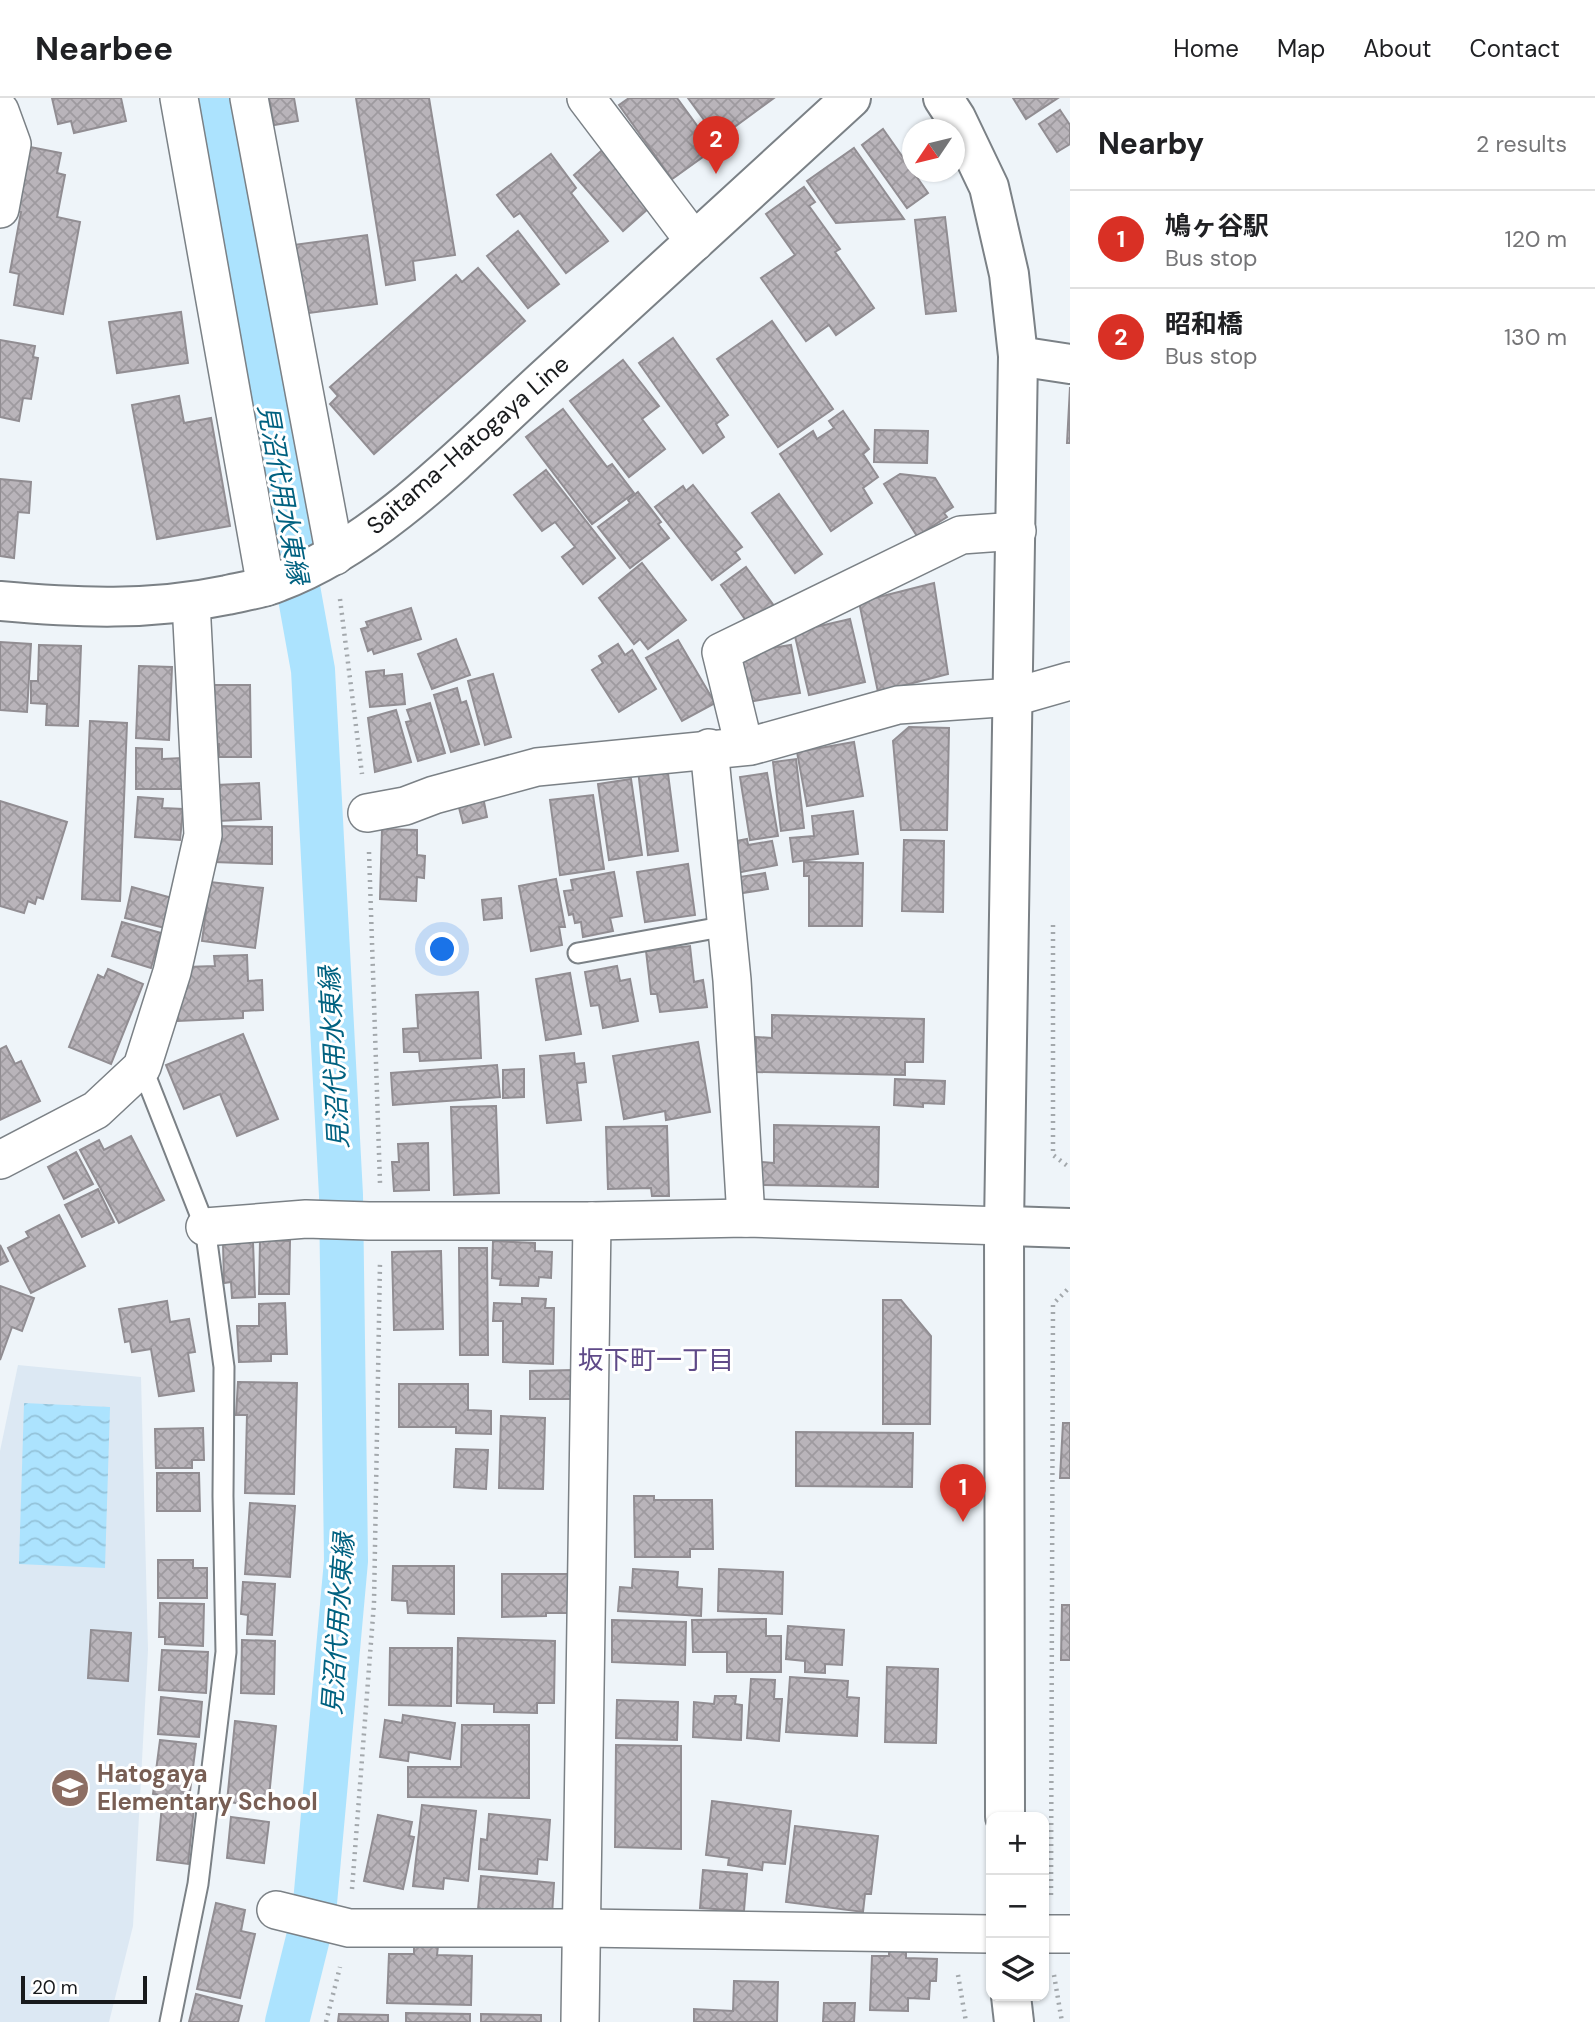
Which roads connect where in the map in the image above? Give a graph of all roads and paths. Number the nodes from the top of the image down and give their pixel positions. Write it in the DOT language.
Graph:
graph roads {
  1 [pos="179,98"];
  2 [pos="249,98"];
  3 [pos="586,98"];
  4 [pos="851,98"];
  5 [pos="943,98"];
  6 [pos="0,111"];
  7 [pos="0,209"];
  8 [pos="695,242"];
  9 [pos="1018,356"];
  10 [pos="1070,364"];
  11 [pos="1017,531"];
  12 [pos="325,562"];
  13 [pos="272,585"];
  14 [pos="0,601"];
  15 [pos="191,603"];
  16 [pos="1070,681"];
  17 [pos="1014,697"];
  18 [pos="727,747"];
  19 [pos="367,813"];
  20 [pos="727,926"];
  21 [pos="578,953"];
  22 [pos="142,1067"];
  23 [pos="0,1160"];
  24 [pos="746,1218"];
  25 [pos="381,1220"];
  26 [pos="593,1221"];
  27 [pos="1004,1226"];
  28 [pos="205,1227"];
  29 [pos="1070,1228"];
  30 [pos="1070,1287"];
  31 [pos="1005,1812"];
  32 [pos="1051,1897"];
  33 [pos="276,1910"];
  34 [pos="349,1928"];
  35 [pos="583,1928"];
  36 [pos="986,1934"];
  37 [pos="1049,1934"];
  38 [pos="1070,1934"];
  39 [pos="957,1967"];
  40 [pos="1053,1970"];
  41 [pos="1012,2001"];
  42 [pos="170,2022"];
  43 [pos="326,2022"];
  44 [pos="580,2022"];
  45 [pos="966,2022"];
  46 [pos="1014,2022"];
  47 [pos="1062,2022"];
  1 -- 13 [label="street"];
  2 -- 12 [label="street"];
  3 -- 8 [label="street"];
  4 -- 8 [label="street, Saitama-Hatogaya Line"];
  5 -- 9 [label="street"];
  6 -- 7 [label="street"];
  8 -- 12 [label="street, Saitama-Hatogaya Line"];
  9 -- 10 [label="street"];
  9 -- 11 [label="street"];
  11 -- 17 [label="street"];
  11 -- 18 [label="street"];
  12 -- 13 [label="street, Saitama-Hatogaya Line"];
  12 -- 19 [label="path"];
  13 -- 15 [label="street, Saitama-Hatogaya Line"];
  14 -- 15 [label="street, Saitama-Hatogaya Line"];
  15 -- 22 [label="street"];
  16 -- 17 [label="street"];
  17 -- 18 [label="street"];
  17 -- 27 [label="street"];
  18 -- 19 [label="street"];
  18 -- 20 [label="street"];
  19 -- 25 [label="path"];
  20 -- 21 [label="lane"];
  20 -- 24 [label="street"];
  22 -- 23 [label="street"];
  22 -- 28 [label="lane"];
  24 -- 26 [label="street"];
  24 -- 27 [label="street"];
  25 -- 26 [label="street"];
  25 -- 28 [label="street"];
  25 -- 34 [label="path"];
  26 -- 35 [label="street"];
  27 -- 29 [label="street"];
  27 -- 31 [label="street"];
  28 -- 42 [label="lane"];
  30 -- 32 [label="path"];
  33 -- 34 [label="street"];
  34 -- 35 [label="street"];
  34 -- 43 [label="path"];
  35 -- 36 [label="street"];
  35 -- 44 [label="street"];
  37 -- 38 [label="street"];
  39 -- 45 [label="path"];
  40 -- 47 [label="path"];
  41 -- 46 [label="street"];
}
